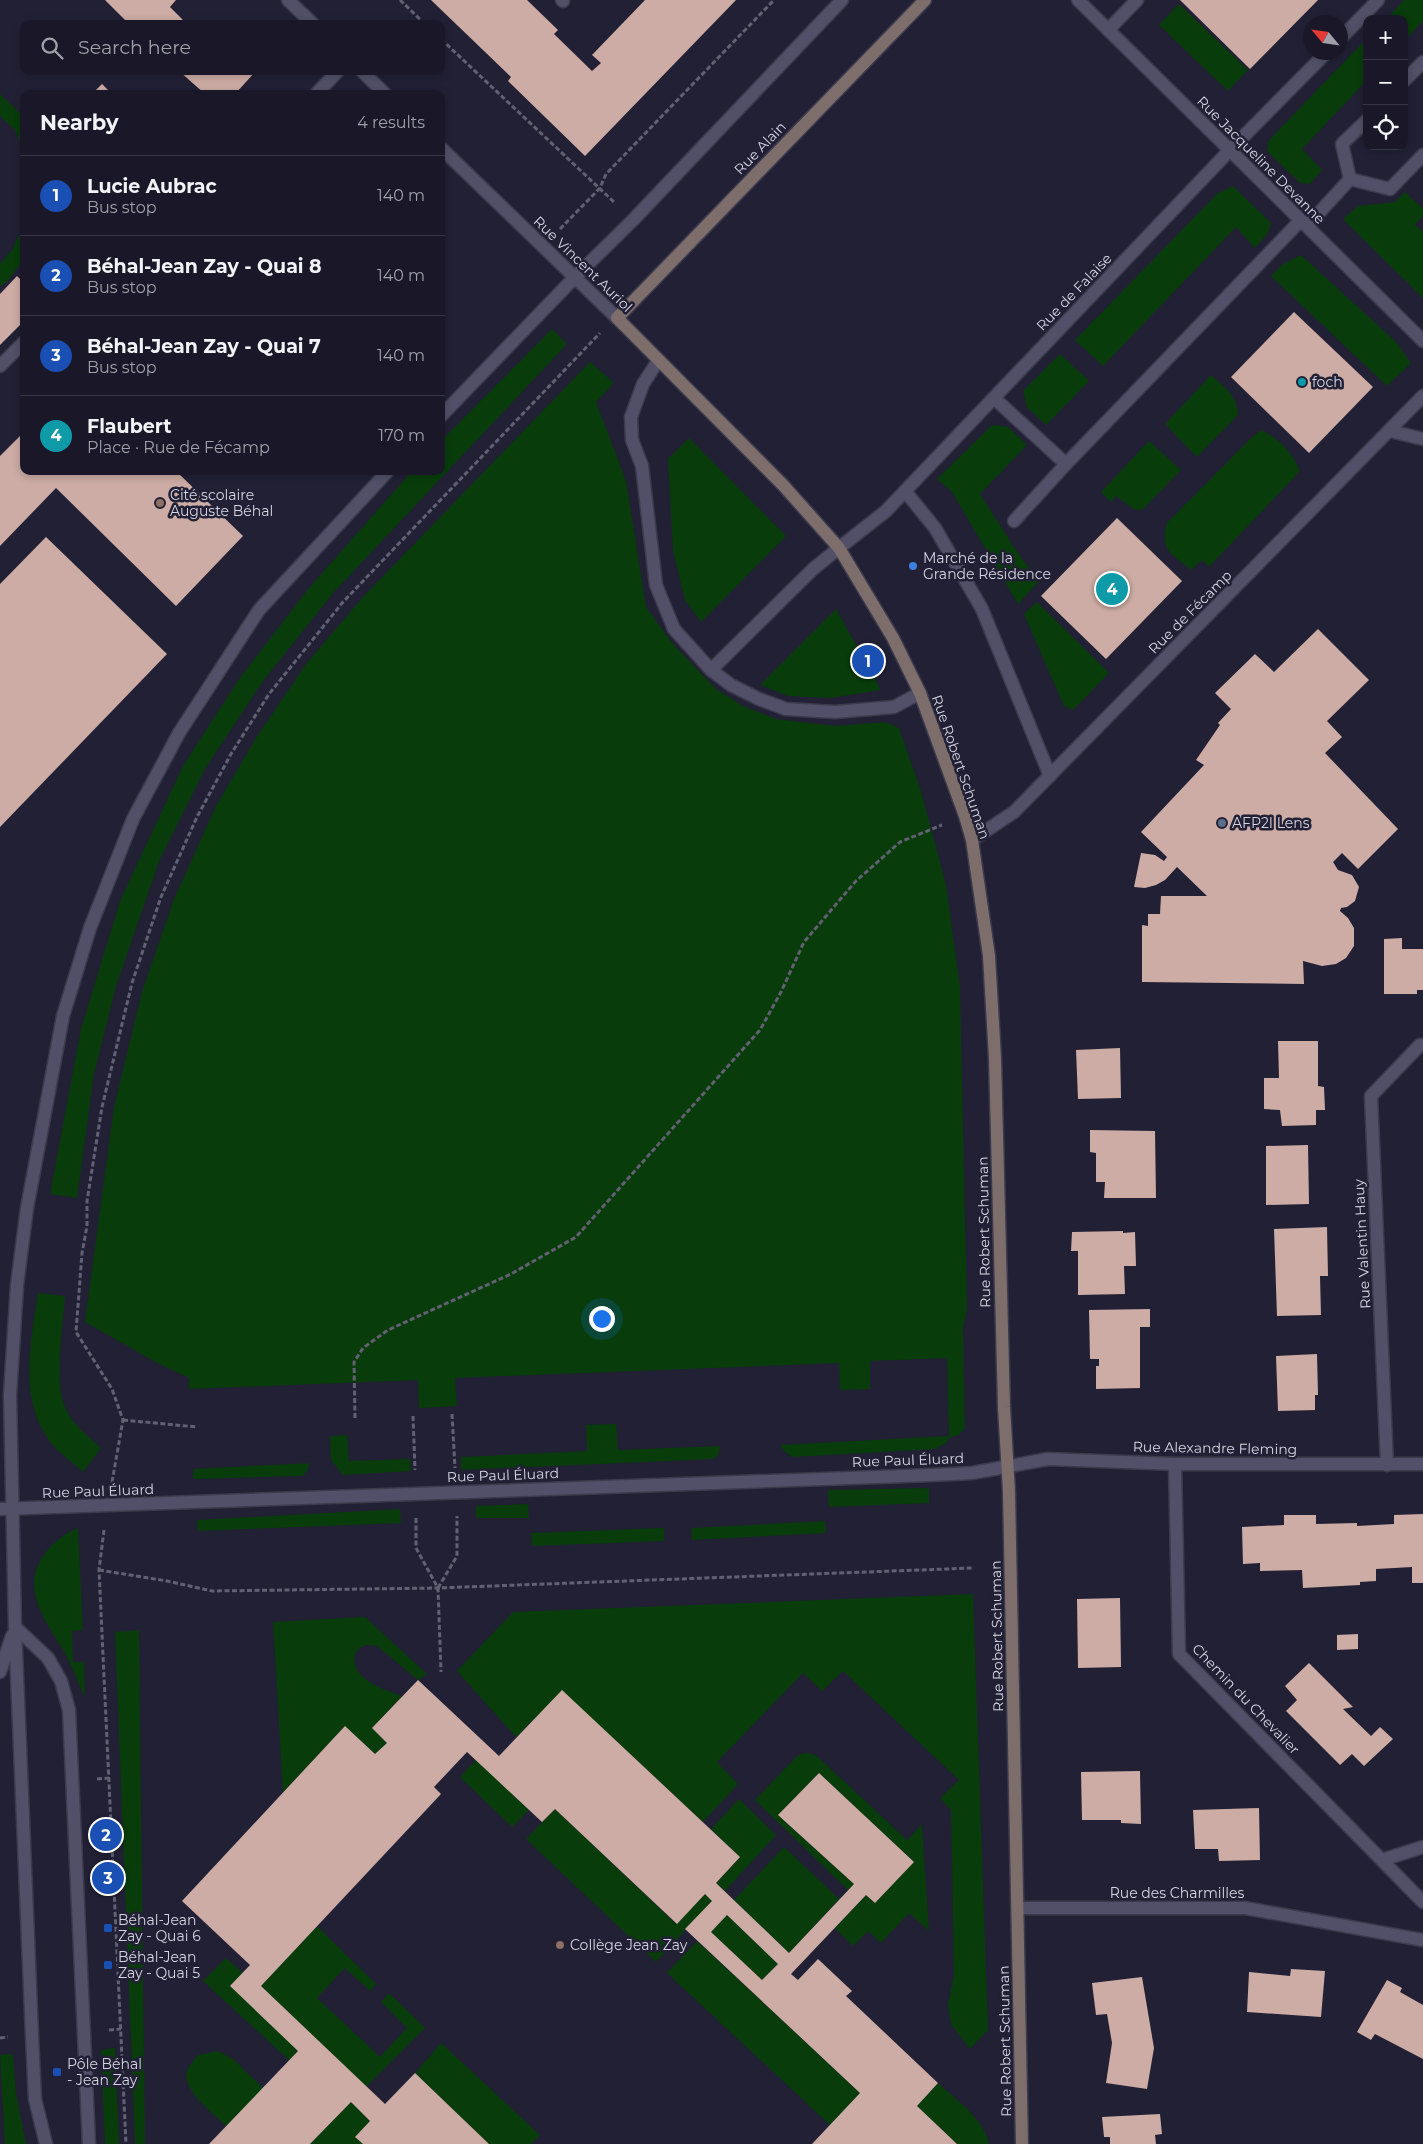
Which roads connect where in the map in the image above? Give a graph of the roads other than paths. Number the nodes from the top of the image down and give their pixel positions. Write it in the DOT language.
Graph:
graph roads {
  1 [pos="288,0"];
  2 [pos="842,0"];
  3 [pos="924,0"];
  4 [pos="1078,0"];
  5 [pos="1137,0"];
  6 [pos="1378,0"];
  7 [pos="309,20"];
  8 [pos="1108,30"];
  9 [pos="1348,31"];
  10 [pos="1319,60"];
  11 [pos="1423,62"];
  12 [pos="334,75"];
  13 [pos="366,75"];
  14 [pos="1408,77"];
  15 [pos="320,90"];
  16 [pos="381,90"];
  17 [pos="1363,124"];
  18 [pos="1230,150"];
  19 [pos="445,152"];
  20 [pos="1423,155"];
  21 [pos="1350,180"];
  22 [pos="1304,223"];
  23 [pos="575,277"];
  24 [pos="617,318"];
  25 [pos="1423,341"];
  26 [pos="20,346"];
  27 [pos="658,361"];
  28 [pos="0,366"];
  29 [pos="1423,396"];
  30 [pos="994,398"];
  31 [pos="703,404"];
  32 [pos="445,412"];
  33 [pos="1390,431"];
  34 [pos="1423,439"];
  35 [pos="1066,464"];
  36 [pos="384,475"];
  37 [pos="905,491"];
  38 [pos="1014,521"];
  39 [pos="839,548"];
  40 [pos="711,670"];
  41 [pos="920,693"];
  42 [pos="1050,776"];
  43 [pos="972,840"];
  44 [pos="1423,1045"];
  45 [pos="1175,1464"];
  46 [pos="1423,1464"];
  47 [pos="1387,1465"];
  48 [pos="1006,1466"];
  49 [pos="6,1509"];
  50 [pos="15,1627"];
  51 [pos="0,1672"];
  52 [pos="1423,1848"];
  53 [pos="1382,1860"];
  54 [pos="1423,1902"];
  55 [pos="1018,1908"];
  56 [pos="1423,1940"];
  57 [pos="46,2144"];
  58 [pos="89,2144"];
  59 [pos="1022,2144"];
  1 -- 7 [label="street"];
  2 -- 23 [label="street"];
  3 -- 24 [label="street, Rue Alain"];
  4 -- 8 [label="street, Rue Jacqueline Devanne"];
  5 -- 8 [label="street"];
  6 -- 9 [label="street"];
  8 -- 18 [label="street, Rue Jacqueline Devanne"];
  10 -- 18 [label="street, Rue de Falaise"];
  11 -- 14 [label="street"];
  12 -- 15 [label="street"];
  13 -- 16 [label="street"];
  17 -- 21 [label="street"];
  18 -- 22 [label="street, Rue Jacqueline Devanne"];
  18 -- 30 [label="street, Rue de Falaise"];
  19 -- 23 [label="street, Rue Vincent Auriol"];
  20 -- 21 [label="street"];
  21 -- 22 [label="street"];
  22 -- 25 [label="street, Rue Jacqueline Devanne"];
  22 -- 35 [label="street"];
  23 -- 24 [label="street, Rue Vincent Auriol"];
  23 -- 32 [label="street"];
  24 -- 27 [label="street, Rue Vincent Auriol"];
  26 -- 28 [label="street"];
  27 -- 31 [label="street, Rue Vincent Auriol"];
  27 -- 40 [label="street"];
  29 -- 33 [label="street, Rue de Fécamp"];
  30 -- 35 [label="street"];
  30 -- 37 [label="street, Rue de Falaise"];
  31 -- 39 [label="street, Rue Robert Schuman"];
  33 -- 34 [label="street"];
  33 -- 42 [label="street, Rue de Fécamp"];
  35 -- 38 [label="street"];
  36 -- 49 [label="street"];
  37 -- 39 [label="street, Rue de Falaise"];
  37 -- 42 [label="street"];
  39 -- 40 [label="street, Rue de Falaise"];
  39 -- 41 [label="street, Rue Robert Schuman"];
  40 -- 41 [label="street"];
  41 -- 43 [label="street, Rue Robert Schuman"];
  42 -- 43 [label="street, Rue de Fécamp"];
  43 -- 48 [label="street, Rue Robert Schuman"];
  44 -- 47 [label="street, Rue Valentin Hauy"];
  45 -- 47 [label="street, Rue Alexandre Fleming"];
  45 -- 48 [label="street, Rue Alexandre Fleming"];
  45 -- 53 [label="street, Chemin du Chevalier"];
  46 -- 47 [label="street, Rue Alexandre Fleming"];
  48 -- 49 [label="street, Rue Paul Éluard"];
  48 -- 55 [label="street, Rue Robert Schuman"];
  49 -- 50 [label="street"];
  50 -- 51 [label="street"];
  50 -- 57 [label="street"];
  50 -- 58 [label="street"];
  52 -- 53 [label="street"];
  53 -- 54 [label="street, Chemin du Chevalier"];
  55 -- 56 [label="street, Rue des Charmilles"];
  55 -- 59 [label="street, Rue Robert Schuman"];
}
